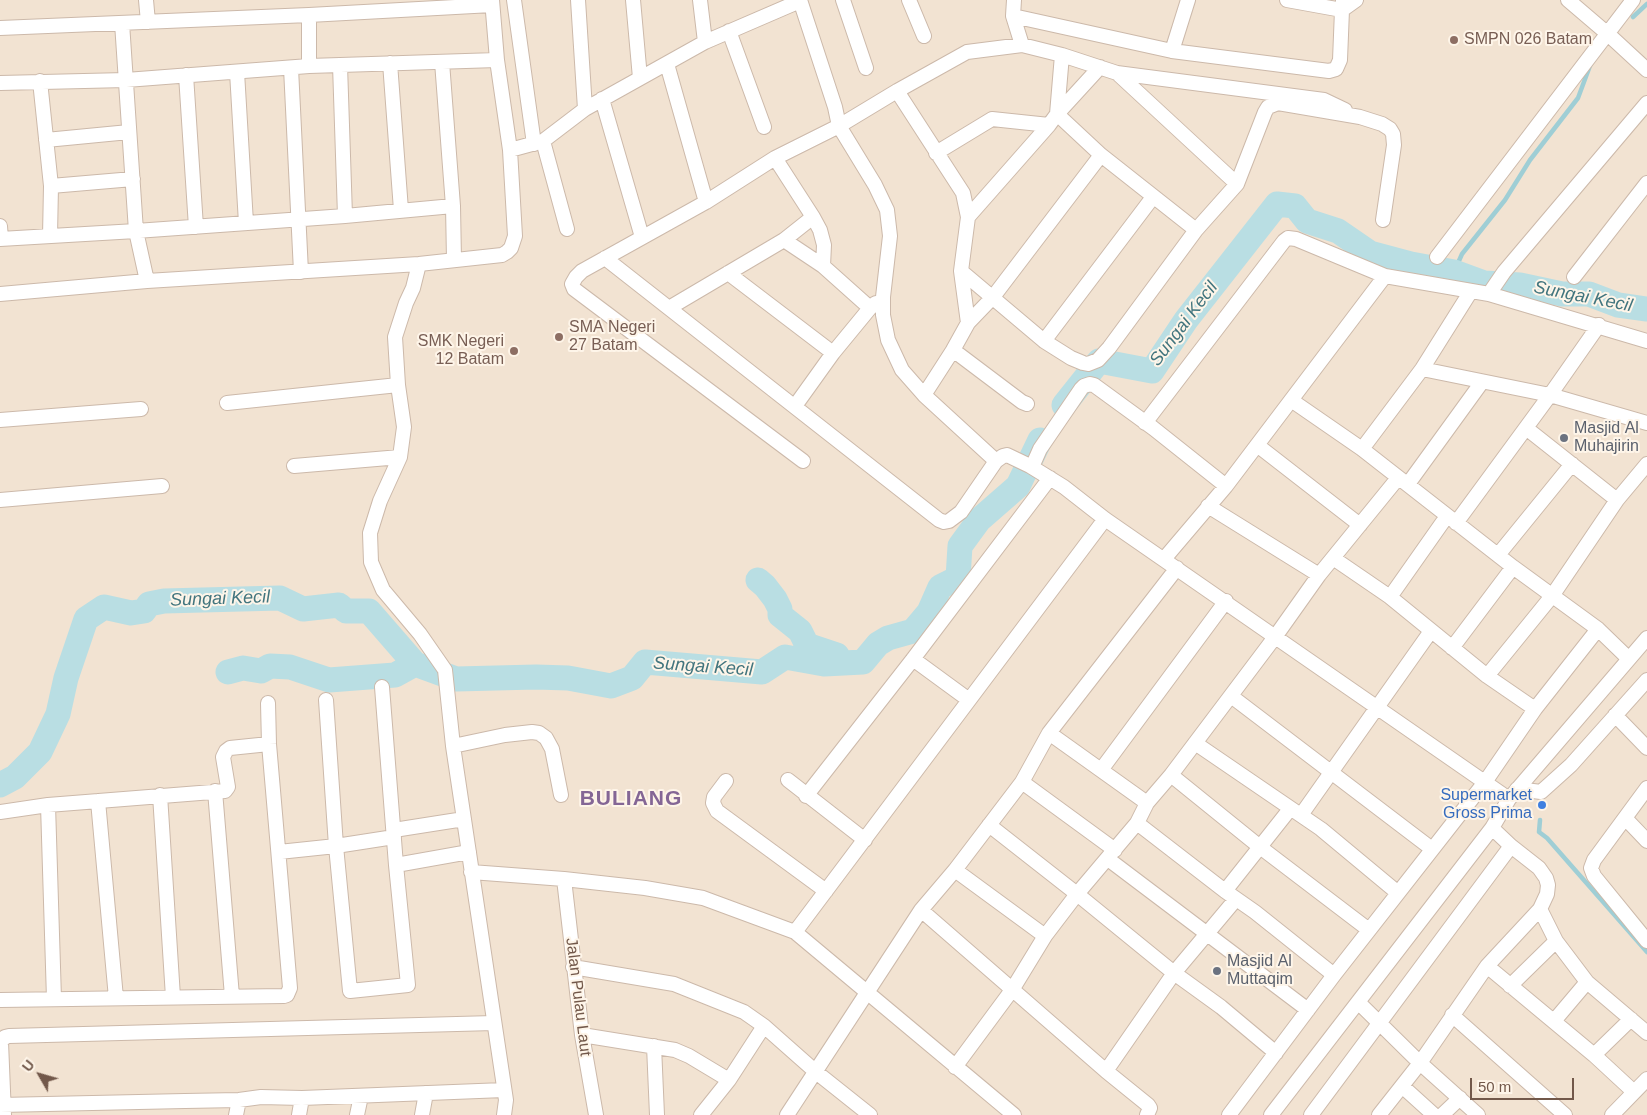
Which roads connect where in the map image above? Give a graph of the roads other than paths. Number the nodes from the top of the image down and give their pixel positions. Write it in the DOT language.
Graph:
graph roads {
  1 [pos="146,0"];
  2 [pos="514,0"];
  3 [pos="578,0"];
  4 [pos="633,0"];
  5 [pos="700,0"];
  6 [pos="800,0"];
  7 [pos="843,0"];
  8 [pos="909,0"];
  9 [pos="1014,0"];
  10 [pos="1188,0"];
  11 [pos="1287,0"];
  12 [pos="1356,0"];
  13 [pos="1568,0"];
  14 [pos="1633,0"];
  15 [pos="492,3"];
  16 [pos="431,4"];
  17 [pos="1343,5"];
  18 [pos="309,15"];
  19 [pos="1013,16"];
  20 [pos="148,22"];
  21 [pos="122,23"];
  22 [pos="0,28"];
  23 [pos="729,31"];
  24 [pos="1607,33"];
  25 [pos="924,36"];
  26 [pos="705,42"];
  27 [pos="1022,45"];
  28 [pos="1172,51"];
  29 [pos="1062,55"];
  30 [pos="496,60"];
  31 [pos="442,62"];
  32 [pos="390,64"];
  33 [pos="668,64"];
  34 [pos="340,65"];
  35 [pos="309,66"];
  36 [pos="1100,67"];
  37 [pos="290,68"];
  38 [pos="866,68"];
  39 [pos="1647,70"];
  40 [pos="237,72"];
  41 [pos="1117,73"];
  42 [pos="186,75"];
  43 [pos="640,78"];
  44 [pos="126,80"];
  45 [pos="40,81"];
  46 [pos="0,83"];
  47 [pos="897,91"];
  48 [pos="602,99"];
  49 [pos="1647,103"];
  50 [pos="585,109"];
  51 [pos="1360,118"];
  52 [pos="1053,119"];
  53 [pos="840,126"];
  54 [pos="764,127"];
  55 [pos="129,132"];
  56 [pos="46,140"];
  57 [pos="535,143"];
  58 [pos="512,149"];
  59 [pos="936,152"];
  60 [pos="1101,154"];
  61 [pos="775,158"];
  62 [pos="132,179"];
  63 [pos="1647,183"];
  64 [pos="1236,184"];
  65 [pos="51,186"];
  66 [pos="1153,197"];
  67 [pos="706,202"];
  68 [pos="453,206"];
  69 [pos="401,210"];
  70 [pos="345,216"];
  71 [pos="813,217"];
  72 [pos="968,217"];
  73 [pos="297,219"];
  74 [pos="1383,220"];
  75 [pos="246,223"];
  76 [pos="196,227"];
  77 [pos="567,229"];
  78 [pos="1196,230"];
  79 [pos="136,231"];
  80 [pos="0,234"];
  81 [pos="50,236"];
  82 [pos="642,237"];
  83 [pos="784,240"];
  84 [pos="1436,257"];
  85 [pos="605,258"];
  86 [pos="454,260"];
  87 [pos="420,264"];
  88 [pos="823,266"];
  89 [pos="961,271"];
  90 [pos="301,272"];
  91 [pos="728,273"];
  92 [pos="1385,276"];
  93 [pos="1574,277"];
  94 [pos="147,281"];
  95 [pos="1492,290"];
  96 [pos="1471,291"];
  97 [pos="0,294"];
  98 [pos="883,297"];
  99 [pos="993,297"];
  100 [pos="669,308"];
  101 [pos="870,308"];
  102 [pos="968,323"];
  103 [pos="1599,325"];
  104 [pos="1044,341"];
  105 [pos="1647,341"];
  106 [pos="953,350"];
  107 [pos="833,353"];
  108 [pos="1422,369"];
  109 [pos="1482,382"];
  110 [pos="398,385"];
  111 [pos="1550,395"];
  112 [pos="924,396"];
  113 [pos="1291,400"];
  114 [pos="227,403"];
  115 [pos="1027,404"];
  116 [pos="795,406"];
  117 [pos="141,409"];
  118 [pos="0,420"];
  119 [pos="1145,423"];
  120 [pos="1647,423"];
  121 [pos="1526,428"];
  122 [pos="1257,445"];
  123 [pos="1362,449"];
  124 [pos="400,457"];
  125 [pos="1002,458"];
  126 [pos="803,460"];
  127 [pos="1572,464"];
  128 [pos="1647,464"];
  129 [pos="294,466"];
  130 [pos="1031,466"];
  131 [pos="1050,478"];
  132 [pos="1403,481"];
  133 [pos="162,486"];
  134 [pos="1226,486"];
  135 [pos="0,500"];
  136 [pos="1617,500"];
  137 [pos="1208,506"];
  138 [pos="1105,519"];
  139 [pos="1452,520"];
  140 [pos="1360,525"];
  141 [pos="1498,555"];
  142 [pos="1333,558"];
  143 [pos="1164,559"];
  144 [pos="1513,567"];
  145 [pos="1177,568"];
  146 [pos="1319,575"];
  147 [pos="1552,596"];
  148 [pos="1390,597"];
  149 [pos="1226,601"];
  150 [pos="1598,629"];
  151 [pos="1431,631"];
  152 [pos="1275,637"];
  153 [pos="1647,638"];
  154 [pos="1452,648"];
  155 [pos="1629,659"];
  156 [pos="913,660"];
  157 [pos="1487,676"];
  158 [pos="1647,680"];
  159 [pos="382,687"];
  160 [pos="1231,696"];
  161 [pos="326,700"];
  162 [pos="969,700"];
  163 [pos="268,703"];
  164 [pos="1378,707"];
  165 [pos="1536,709"];
  166 [pos="1615,715"];
  167 [pos="1050,733"];
  168 [pos="1195,743"];
  169 [pos="269,744"];
  170 [pos="453,746"];
  171 [pos="1647,748"];
  172 [pos="1101,770"];
  173 [pos="1332,772"];
  174 [pos="1171,775"];
  175 [pos="788,780"];
  176 [pos="726,781"];
  177 [pos="1022,782"];
  178 [pos="1486,782"];
  179 [pos="1647,788"];
  180 [pos="216,791"];
  181 [pos="1513,794"];
  182 [pos="561,795"];
  183 [pos="160,796"];
  184 [pos="806,796"];
  185 [pos="98,801"];
  186 [pos="1147,803"];
  187 [pos="48,805"];
  188 [pos="0,812"];
  189 [pos="1296,812"];
  190 [pos="1626,819"];
  191 [pos="464,820"];
  192 [pos="1137,823"];
  193 [pos="989,825"];
  194 [pos="1492,828"];
  195 [pos="394,833"];
  196 [pos="865,840"];
  197 [pos="1647,841"];
  198 [pos="336,846"];
  199 [pos="1511,846"];
  200 [pos="1260,847"];
  201 [pos="1432,849"];
  202 [pos="279,852"];
  203 [pos="469,852"];
  204 [pos="1111,854"];
  205 [pos="396,865"];
  206 [pos="955,870"];
  207 [pos="471,872"];
  208 [pos="564,879"];
  209 [pos="826,891"];
  210 [pos="1398,893"];
  211 [pos="1077,894"];
  212 [pos="1231,895"];
  213 [pos="921,910"];
  214 [pos="1540,910"];
  215 [pos="1368,930"];
  216 [pos="795,932"];
  217 [pos="1207,934"];
  218 [pos="1045,936"];
  219 [pos="1556,941"];
  220 [pos="1647,941"];
  221 [pos="1487,966"];
  222 [pos="573,967"];
  223 [pos="1174,973"];
  224 [pos="1334,974"];
  225 [pos="1587,982"];
  226 [pos="1510,986"];
  227 [pos="1012,990"];
  228 [pos="867,992"];
  229 [pos="232,996"];
  230 [pos="173,997"];
  231 [pos="116,998"];
  232 [pos="54,999"];
  233 [pos="0,1000"];
  234 [pos="1358,1002"];
  235 [pos="1308,1010"];
  236 [pos="1452,1015"];
  237 [pos="1631,1020"];
  238 [pos="1554,1021"];
  239 [pos="1380,1022"];
  240 [pos="494,1023"];
  241 [pos="764,1026"];
  242 [pos="1647,1033"];
  243 [pos="582,1035"];
  244 [pos="654,1046"];
  245 [pos="1276,1053"];
  246 [pos="1594,1055"];
  247 [pos="1420,1063"];
  248 [pos="955,1067"];
  249 [pos="816,1072"];
  250 [pos="1106,1072"];
  251 [pos="1647,1079"];
  252 [pos="729,1080"];
  253 [pos="1402,1086"];
  254 [pos="504,1090"];
  255 [pos="1634,1092"];
  256 [pos="426,1093"];
  257 [pos="361,1096"];
  258 [pos="302,1098"];
  259 [pos="1460,1098"];
  260 [pos="239,1100"];
  261 [pos="3,1108"];
  262 [pos="128,1109"];
  263 [pos="70,1110"];
  264 [pos="236,1115"];
  265 [pos="299,1115"];
  266 [pos="358,1115"];
  267 [pos="422,1115"];
  268 [pos="504,1115"];
  269 [pos="596,1115"];
  270 [pos="657,1115"];
  271 [pos="701,1115"];
  272 [pos="787,1115"];
  273 [pos="870,1115"];
  274 [pos="1014,1115"];
  275 [pos="1146,1115"];
  276 [pos="1229,1115"];
  277 [pos="1271,1115"];
  278 [pos="1311,1115"];
  279 [pos="1379,1115"];
  280 [pos="1434,1115"];
  281 [pos="1442,1115"];
  282 [pos="1478,1115"];
  283 [pos="1564,1115"];
  284 [pos="1612,1115"];
  1 -- 20 [label="street"];
  2 -- 57 [label="street"];
  3 -- 50 [label="street"];
  4 -- 43 [label="street"];
  5 -- 26 [label="street"];
  6 -- 23 [label="street"];
  6 -- 53 [label="street"];
  7 -- 38 [label="street"];
  8 -- 25 [label="street"];
  9 -- 19 [label="street"];
  10 -- 28 [label="street"];
  11 -- 17 [label="street"];
  12 -- 17 [label="street"];
  13 -- 24 [label="street"];
  14 -- 24 [label="street"];
  15 -- 16 [label="street"];
  15 -- 30 [label="street"];
  16 -- 18 [label="street"];
  17 -- 28 [label="street"];
  18 -- 20 [label="street"];
  18 -- 35 [label="street"];
  19 -- 27 [label="street"];
  19 -- 28 [label="street"];
  20 -- 21 [label="street"];
  21 -- 22 [label="street"];
  21 -- 44 [label="street"];
  23 -- 26 [label="street"];
  23 -- 54 [label="street"];
  24 -- 39 [label="street"];
  24 -- 84 [label="street"];
  26 -- 33 [label="street"];
  27 -- 29 [label="street"];
  27 -- 47 [label="street"];
  29 -- 36 [label="street"];
  29 -- 52 [label="street"];
  30 -- 31 [label="street"];
  30 -- 58 [label="street"];
  31 -- 32 [label="street"];
  31 -- 68 [label="street"];
  32 -- 34 [label="street"];
  32 -- 69 [label="street"];
  33 -- 43 [label="street"];
  33 -- 67 [label="street"];
  34 -- 35 [label="street"];
  34 -- 70 [label="street"];
  35 -- 37 [label="street"];
  36 -- 41 [label="street"];
  36 -- 52 [label="street"];
  37 -- 40 [label="street"];
  37 -- 73 [label="street"];
  40 -- 42 [label="street"];
  40 -- 75 [label="street"];
  41 -- 51 [label="street"];
  41 -- 64 [label="street"];
  42 -- 44 [label="street"];
  42 -- 76 [label="street"];
  43 -- 48 [label="street"];
  44 -- 45 [label="street"];
  44 -- 55 [label="street"];
  45 -- 46 [label="street"];
  45 -- 56 [label="street"];
  47 -- 53 [label="street"];
  47 -- 59 [label="street"];
  48 -- 50 [label="street"];
  48 -- 82 [label="street"];
  49 -- 95 [label="street"];
  50 -- 57 [label="street"];
  51 -- 64 [label="street"];
  51 -- 74 [label="street"];
  52 -- 59 [label="street"];
  52 -- 60 [label="street"];
  52 -- 72 [label="street"];
  53 -- 61 [label="street"];
  53 -- 98 [label="street"];
  55 -- 56 [label="street"];
  55 -- 62 [label="street"];
  56 -- 65 [label="street"];
  57 -- 58 [label="street"];
  57 -- 77 [label="street"];
  58 -- 86 [label="street"];
  59 -- 72 [label="street"];
  60 -- 66 [label="street"];
  60 -- 99 [label="street"];
  61 -- 67 [label="street"];
  61 -- 71 [label="street"];
  62 -- 65 [label="street"];
  62 -- 79 [label="street"];
  63 -- 93 [label="street"];
  64 -- 78 [label="street"];
  65 -- 81 [label="street"];
  66 -- 78 [label="street"];
  66 -- 104 [label="street"];
  67 -- 82 [label="street"];
  68 -- 69 [label="street"];
  68 -- 86 [label="street"];
  69 -- 70 [label="street"];
  70 -- 73 [label="street"];
  71 -- 83 [label="street"];
  71 -- 88 [label="street"];
  72 -- 89 [label="street"];
  73 -- 75 [label="street"];
  73 -- 90 [label="street"];
  75 -- 76 [label="street"];
  76 -- 79 [label="street"];
  78 -- 104 [label="street"];
  79 -- 81 [label="street"];
  79 -- 94 [label="street"];
  80 -- 81 [label="street"];
  82 -- 85 [label="street"];
  83 -- 88 [label="street"];
  83 -- 91 [label="street"];
  85 -- 100 [label="street"];
  85 -- 126 [label="street"];
  86 -- 87 [label="street"];
  87 -- 90 [label="street"];
  87 -- 110 [label="street"];
  88 -- 101 [label="street"];
  89 -- 99 [label="street"];
  89 -- 102 [label="street"];
  90 -- 94 [label="street"];
  91 -- 100 [label="street"];
  91 -- 107 [label="street"];
  92 -- 96 [label="street"];
  92 -- 113 [label="street"];
  92 -- 119 [label="street"];
  94 -- 97 [label="street"];
  95 -- 96 [label="street"];
  95 -- 103 [label="street"];
  96 -- 108 [label="street"];
  98 -- 101 [label="street"];
  98 -- 112 [label="street"];
  99 -- 102 [label="street"];
  99 -- 104 [label="street"];
  100 -- 116 [label="street"];
  101 -- 107 [label="street"];
  102 -- 106 [label="street"];
  103 -- 105 [label="street"];
  103 -- 111 [label="street"];
  106 -- 112 [label="street"];
  106 -- 115 [label="street"];
  107 -- 116 [label="street"];
  108 -- 109 [label="street"];
  108 -- 123 [label="street"];
  109 -- 111 [label="street"];
  109 -- 132 [label="street"];
  110 -- 114 [label="street"];
  110 -- 124 [label="street"];
  111 -- 120 [label="street"];
  111 -- 121 [label="street"];
  112 -- 125 [label="street"];
  113 -- 122 [label="street"];
  113 -- 123 [label="street"];
  116 -- 125 [label="street"];
  117 -- 118 [label="street"];
  119 -- 130 [label="street"];
  119 -- 134 [label="street"];
  121 -- 127 [label="street"];
  121 -- 139 [label="street"];
  122 -- 134 [label="street"];
  122 -- 140 [label="street"];
  123 -- 132 [label="street"];
  124 -- 129 [label="street"];
  124 -- 170 [label="street"];
  125 -- 130 [label="street"];
  127 -- 136 [label="street"];
  127 -- 141 [label="street"];
  128 -- 136 [label="street"];
  130 -- 131 [label="street"];
  131 -- 138 [label="street"];
  131 -- 156 [label="street"];
  132 -- 139 [label="street"];
  132 -- 140 [label="street"];
  133 -- 135 [label="street"];
  134 -- 137 [label="street"];
  136 -- 147 [label="street"];
  137 -- 143 [label="street"];
  137 -- 146 [label="street"];
  138 -- 143 [label="street"];
  138 -- 162 [label="street"];
  139 -- 141 [label="street"];
  139 -- 148 [label="street"];
  140 -- 142 [label="street"];
  141 -- 144 [label="street"];
  142 -- 146 [label="street"];
  142 -- 148 [label="street"];
  143 -- 145 [label="street"];
  144 -- 147 [label="street"];
  144 -- 154 [label="street"];
  145 -- 149 [label="street"];
  145 -- 167 [label="street"];
  146 -- 152 [label="street"];
  147 -- 150 [label="street"];
  147 -- 157 [label="street"];
  148 -- 151 [label="street"];
  149 -- 152 [label="street"];
  149 -- 172 [label="street"];
  150 -- 155 [label="street"];
  150 -- 165 [label="street"];
  151 -- 154 [label="street"];
  151 -- 164 [label="street"];
  152 -- 160 [label="street"];
  152 -- 164 [label="street"];
  153 -- 155 [label="street"];
  154 -- 157 [label="street"];
  155 -- 181 [label="street"];
  156 -- 162 [label="street"];
  156 -- 184 [label="street"];
  157 -- 165 [label="street"];
  158 -- 166 [label="street"];
  159 -- 195 [label="street"];
  160 -- 168 [label="street"];
  160 -- 173 [label="street"];
  161 -- 198 [label="street"];
  162 -- 196 [label="street"];
  163 -- 169 [label="street"];
  164 -- 173 [label="street"];
  164 -- 178 [label="street"];
  165 -- 178 [label="street"];
  166 -- 171 [label="street"];
  166 -- 181 [label="street"];
  167 -- 172 [label="street"];
  167 -- 177 [label="street"];
  168 -- 174 [label="street"];
  168 -- 189 [label="street"];
  169 -- 180 [label="street"];
  169 -- 202 [label="street"];
  170 -- 182 [label="street"];
  170 -- 191 [label="street"];
  172 -- 186 [label="street"];
  173 -- 189 [label="street"];
  173 -- 201 [label="street"];
  174 -- 186 [label="street"];
  174 -- 200 [label="street"];
  175 -- 184 [label="street"];
  176 -- 209 [label="street"];
  177 -- 193 [label="street"];
  177 -- 204 [label="street"];
  178 -- 181 [label="street"];
  178 -- 201 [label="street"];
  179 -- 190 [label="street"];
  180 -- 183 [label="street"];
  180 -- 229 [label="street"];
  181 -- 194 [label="street"];
  183 -- 185 [label="street"];
  183 -- 230 [label="street"];
  184 -- 196 [label="street"];
  185 -- 187 [label="street"];
  185 -- 231 [label="street"];
  186 -- 192 [label="street"];
  187 -- 188 [label="street"];
  187 -- 232 [label="street"];
  189 -- 200 [label="street"];
  189 -- 210 [label="street"];
  190 -- 197 [label="street"];
  190 -- 220 [label="street"];
  191 -- 195 [label="street"];
  191 -- 203 [label="street"];
  192 -- 204 [label="street"];
  192 -- 212 [label="street"];
  193 -- 206 [label="street"];
  193 -- 211 [label="street"];
  194 -- 199 [label="street"];
  194 -- 234 [label="street"];
  195 -- 198 [label="street"];
  195 -- 205 [label="street"];
  196 -- 209 [label="street"];
  198 -- 202 [label="street"];
  198 -- 205 [label="street"];
  199 -- 214 [label="street"];
  199 -- 239 [label="street"];
  200 -- 212 [label="street"];
  200 -- 215 [label="street"];
  201 -- 210 [label="street"];
  202 -- 229 [label="street"];
  203 -- 205 [label="street"];
  203 -- 207 [label="street"];
  204 -- 211 [label="street"];
  204 -- 217 [label="street"];
  206 -- 213 [label="street"];
  206 -- 218 [label="street"];
  207 -- 208 [label="street"];
  207 -- 240 [label="street"];
  208 -- 216 [label="street"];
  208 -- 222 [label="street, Jalan Pulau Laut"];
  209 -- 216 [label="street"];
  210 -- 215 [label="street"];
  211 -- 218 [label="street"];
  211 -- 223 [label="street"];
  212 -- 217 [label="street"];
  212 -- 224 [label="street"];
  213 -- 227 [label="street"];
  213 -- 228 [label="street"];
  214 -- 219 [label="street"];
  214 -- 221 [label="street"];
  215 -- 224 [label="street"];
  216 -- 228 [label="street"];
  217 -- 223 [label="street"];
  217 -- 235 [label="street"];
  218 -- 227 [label="street"];
  219 -- 225 [label="street"];
  219 -- 226 [label="street"];
  221 -- 226 [label="street"];
  221 -- 236 [label="street"];
  222 -- 241 [label="street"];
  222 -- 243 [label="street, Jalan Pulau Laut"];
  223 -- 245 [label="street"];
  223 -- 250 [label="street"];
  224 -- 235 [label="street"];
  225 -- 237 [label="street"];
  225 -- 238 [label="street"];
  226 -- 238 [label="street"];
  227 -- 248 [label="street"];
  227 -- 250 [label="street"];
  228 -- 248 [label="street"];
  228 -- 249 [label="street"];
  229 -- 230 [label="street"];
  230 -- 231 [label="street"];
  231 -- 232 [label="street"];
  232 -- 233 [label="street"];
  234 -- 239 [label="street"];
  234 -- 277 [label="street"];
  235 -- 245 [label="street"];
  236 -- 247 [label="street"];
  236 -- 283 [label="street"];
  237 -- 242 [label="street"];
  237 -- 246 [label="street"];
  238 -- 246 [label="street"];
  239 -- 247 [label="street"];
  239 -- 278 [label="street"];
  240 -- 254 [label="street"];
  240 -- 261 [label="street"];
  241 -- 249 [label="street"];
  241 -- 252 [label="street"];
  243 -- 244 [label="street"];
  243 -- 269 [label="street, Jalan Pulau Laut"];
  244 -- 252 [label="street"];
  244 -- 270 [label="street"];
  245 -- 276 [label="street"];
  246 -- 255 [label="street"];
  247 -- 253 [label="street"];
  247 -- 259 [label="street"];
  248 -- 274 [label="street"];
  249 -- 272 [label="street"];
  249 -- 273 [label="street"];
  250 -- 275 [label="street"];
  251 -- 255 [label="street"];
  252 -- 271 [label="street"];
  253 -- 279 [label="street"];
  253 -- 280 [label="street"];
  254 -- 256 [label="street"];
  254 -- 268 [label="street"];
  255 -- 284 [label="street"];
  256 -- 257 [label="street"];
  256 -- 267 [label="street"];
  257 -- 258 [label="street"];
  257 -- 266 [label="street"];
  258 -- 260 [label="street"];
  258 -- 265 [label="street"];
  259 -- 281 [label="street"];
  259 -- 282 [label="street"];
  260 -- 262 [label="street"];
  260 -- 264 [label="street"];
  261 -- 263 [label="street"];
  262 -- 263 [label="street"];
}
